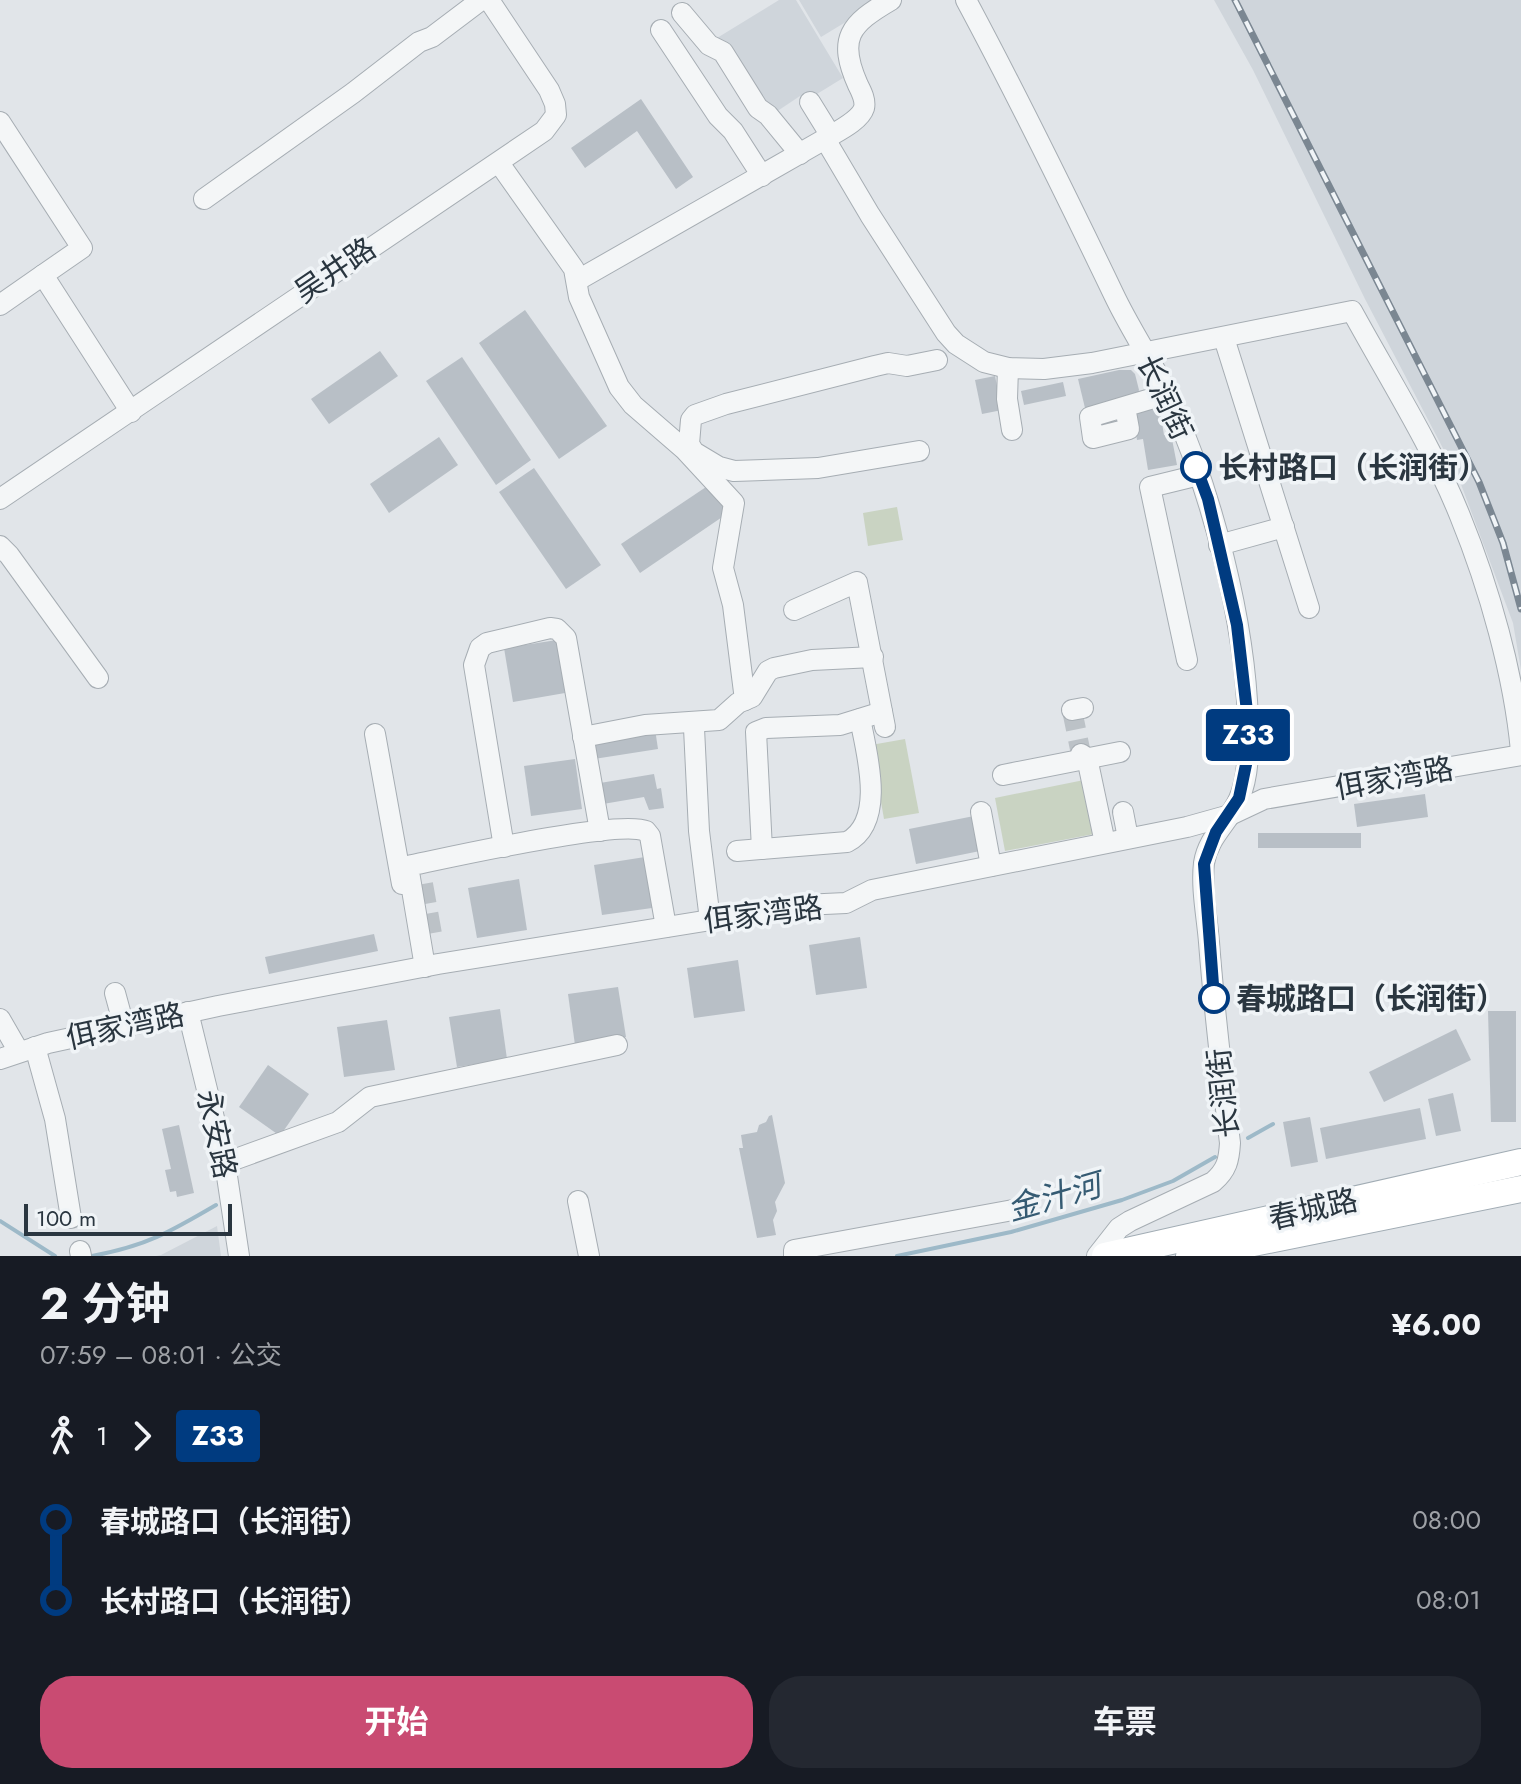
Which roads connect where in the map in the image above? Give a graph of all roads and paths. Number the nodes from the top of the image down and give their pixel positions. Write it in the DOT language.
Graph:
graph roads {
  1 [pos="481,0"];
  2 [pos="489,0"];
  3 [pos="891,0"];
  4 [pos="966,0"];
  5 [pos="682,13"];
  6 [pos="661,30"];
  7 [pos="810,102"];
  8 [pos="0,122"];
  9 [pos="828,138"];
  10 [pos="499,163"];
  11 [pos="794,164"];
  12 [pos="762,176"];
  13 [pos="204,199"];
  14 [pos="43,275"];
  15 [pos="578,280"];
  16 [pos="0,305"];
  17 [pos="1224,338"];
  18 [pos="1145,351"];
  19 [pos="937,360"];
  20 [pos="1008,368"];
  21 [pos="1167,394"];
  22 [pos="1125,407"];
  23 [pos="131,412"];
  24 [pos="690,425"];
  25 [pos="658,427"];
  26 [pos="1012,430"];
  27 [pos="919,451"];
  28 [pos="1199,475"];
  29 [pos="0,499"];
  30 [pos="1284,527"];
  31 [pos="1219,545"];
  32 [pos="0,546"];
  33 [pos="1309,608"];
  34 [pos="794,610"];
  35 [pos="873,657"];
  36 [pos="1187,660"];
  37 [pos="98,678"];
  38 [pos="745,700"];
  39 [pos="860,719"];
  40 [pos="694,728"];
  41 [pos="375,734"];
  42 [pos="583,737"];
  43 [pos="1120,752"];
  44 [pos="1521,753"];
  45 [pos="1086,755"];
  46 [pos="1003,775"];
  47 [pos="981,812"];
  48 [pos="1123,812"];
  49 [pos="1230,815"];
  50 [pos="600,831"];
  51 [pos="1128,838"];
  52 [pos="1105,843"];
  53 [pos="504,847"];
  54 [pos="762,849"];
  55 [pos="737,851"];
  56 [pos="991,866"];
  57 [pos="719,886"];
  58 [pos="716,919"];
  59 [pos="666,927"];
  60 [pos="432,934"];
  61 [pos="427,967"];
  62 [pos="115,993"];
  63 [pos="188,1012"];
  64 [pos="0,1019"];
  65 [pos="124,1026"];
  66 [pos="617,1045"];
  67 [pos="18,1053"];
  68 [pos="1521,1162"];
  69 [pos="225,1163"];
  70 [pos="1521,1189"];
  71 [pos="578,1201"];
  72 [pos="1013,1210"];
  73 [pos="1159,1210"];
  74 [pos="71,1218"];
  75 [pos="1180,1248"];
  76 [pos="239,1256"];
  77 [pos="589,1256"];
  78 [pos="794,1256"];
  79 [pos="1097,1256"];
  80 [pos="1105,1256"];
  1 -- 13 [label="street"];
  2 -- 10 [label="street, 吴井路"];
  3 -- 9 [label="street"];
  4 -- 18 [label="street, 长润街"];
  5 -- 11 [label="street"];
  6 -- 12 [label="street"];
  7 -- 9 [label="street"];
  8 -- 14 [label="street"];
  9 -- 11 [label="street"];
  9 -- 20 [label="street"];
  10 -- 15 [label="street"];
  10 -- 23 [label="street, 吴井路"];
  11 -- 12 [label="street"];
  12 -- 15 [label="street"];
  14 -- 16 [label="street"];
  14 -- 23 [label="street"];
  15 -- 25 [label="street"];
  17 -- 18 [label="street"];
  17 -- 30 [label="street"];
  17 -- 44 [label="street"];
  18 -- 20 [label="street"];
  18 -- 21 [label="street, 长润街"];
  19 -- 24 [label="street"];
  20 -- 26 [label="street"];
  21 -- 22 [label="street"];
  21 -- 28 [label="street, 长润街"];
  23 -- 29 [label="street, 吴井路"];
  24 -- 25 [label="street"];
  24 -- 27 [label="street"];
  25 -- 38 [label="street"];
  28 -- 31 [label="street, 长润街"];
  28 -- 36 [label="street"];
  30 -- 31 [label="street"];
  30 -- 33 [label="street"];
  31 -- 49 [label="street, 长润街"];
  32 -- 37 [label="street"];
  34 -- 35 [label="street"];
  35 -- 38 [label="street"];
  35 -- 39 [label="street"];
  38 -- 42 [label="street"];
  39 -- 54 [label="street"];
  39 -- 54 [label="street"];
  40 -- 58 [label="street"];
  41 -- 61 [label="street"];
  42 -- 50 [label="street"];
  42 -- 53 [label="street"];
  43 -- 45 [label="street"];
  44 -- 49 [label="street, 佴家湾路"];
  45 -- 46 [label="street"];
  45 -- 52 [label="street"];
  47 -- 56 [label="street"];
  48 -- 51 [label="street"];
  49 -- 51 [label="street, 佴家湾路"];
  49 -- 73 [label="street, 长润街"];
  50 -- 53 [label="street"];
  50 -- 59 [label="street"];
  51 -- 52 [label="street, 佴家湾路"];
  52 -- 56 [label="street, 佴家湾路"];
  53 -- 61 [label="street"];
  54 -- 55 [label="street"];
  56 -- 58 [label="street, 佴家湾路"];
  57 -- 58 [label="street"];
  58 -- 59 [label="street, 佴家湾路"];
  59 -- 61 [label="street, 佴家湾路"];
  60 -- 61 [label="street"];
  61 -- 63 [label="street, 佴家湾路"];
  62 -- 65 [label="street"];
  63 -- 65 [label="street, 佴家湾路"];
  63 -- 69 [label="street, 永安路"];
  64 -- 67 [label="street"];
  65 -- 67 [label="street, 佴家湾路"];
  66 -- 69 [label="street"];
  67 -- 74 [label="street"];
  68 -- 75 [label="main road, 春城路"];
  69 -- 76 [label="street, 永安路"];
  70 -- 75 [label="main road, 春城路"];
  71 -- 77 [label="street"];
  72 -- 78 [label="street"];
  73 -- 75 [label="street"];
  73 -- 79 [label="street, 长润街"];
  75 -- 80 [label="main road, 春城路"];
}
